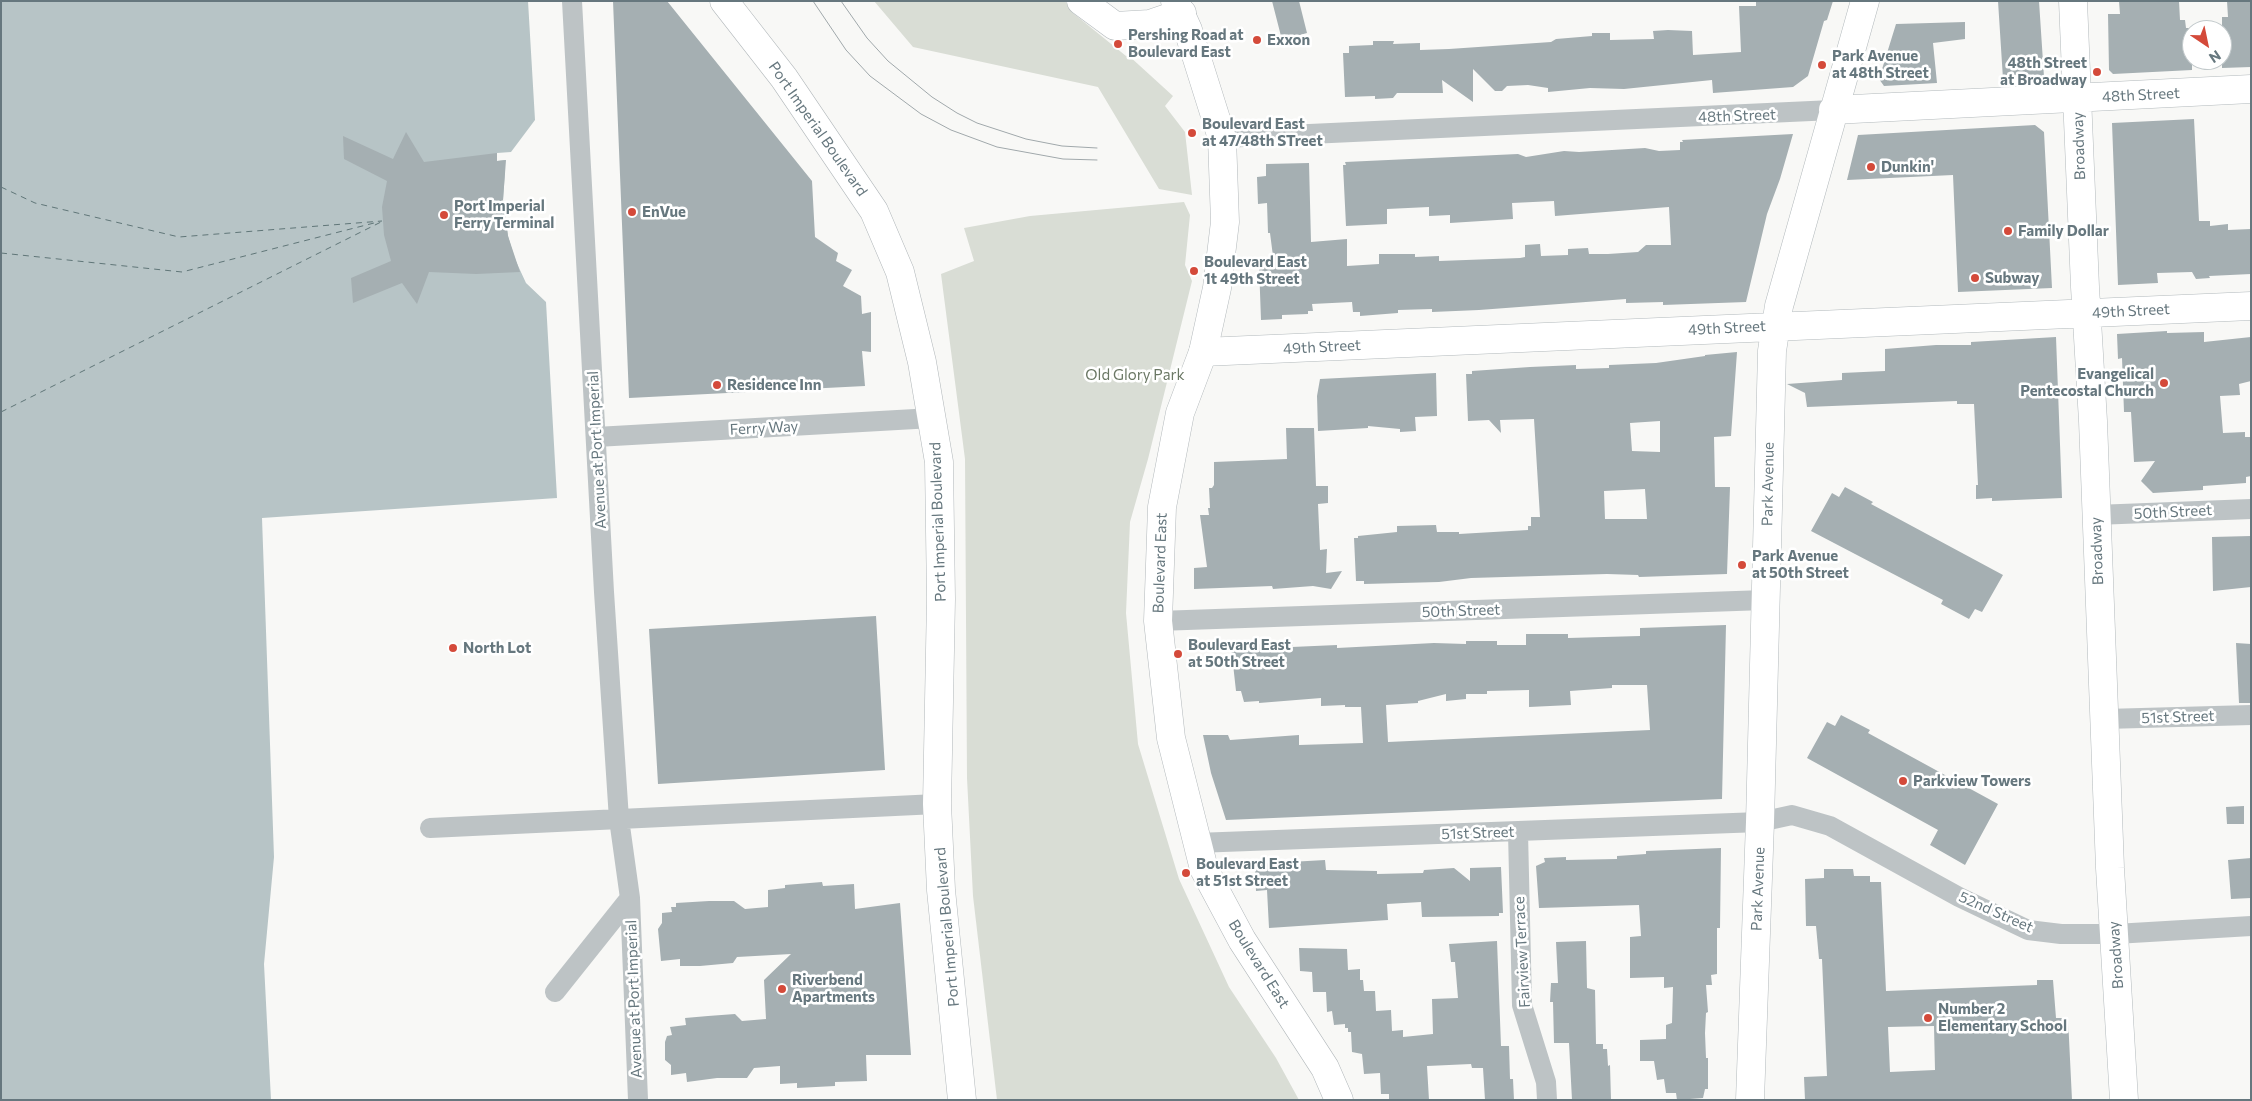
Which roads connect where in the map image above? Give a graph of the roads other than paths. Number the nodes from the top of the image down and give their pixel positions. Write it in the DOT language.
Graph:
graph roads {
  1 [pos="572,1"];
  2 [pos="724,1"];
  3 [pos="1081,1"];
  4 [pos="1865,1"];
  5 [pos="2073,1"];
  6 [pos="1179,7"];
  7 [pos="2251,89"];
  8 [pos="2077,98"];
  9 [pos="1833,110"];
  10 [pos="1222,138"];
  11 [pos="2251,306"];
  12 [pos="2086,314"];
  13 [pos="1776,326"];
  14 [pos="1203,352"];
  15 [pos="933,418"];
  16 [pos="596,437"];
  17 [pos="2251,509"];
  18 [pos="2095,515"];
  19 [pos="1765,600"];
  20 [pos="1158,621"];
  21 [pos="2251,715"];
  22 [pos="2105,719"];
  23 [pos="937,804"];
  24 [pos="619,819"];
  25 [pos="1760,822"];
  26 [pos="430,828"];
  27 [pos="1518,832"];
  28 [pos="1196,843"];
  29 [pos="630,898"];
  30 [pos="2251,926"];
  31 [pos="2115,934"];
  32 [pos="555,992"];
  33 [pos="638,1100"];
  34 [pos="962,1100"];
  35 [pos="1339,1100"];
  36 [pos="1547,1100"];
  37 [pos="1750,1100"];
  38 [pos="2124,1100"];
  1 -- 16 [label="street, Avenue at Port Imperial"];
  2 -- 15 [label="main road, Port Imperial Boulevard"];
  3 -- 6 [label="main road"];
  4 -- 9 [label="main road, Park Avenue"];
  5 -- 8 [label="main road, Broadway"];
  6 -- 10 [label="main road, Boulevard East"];
  7 -- 8 [label="main road, 48th Street"];
  8 -- 9 [label="main road, 48th Street"];
  8 -- 12 [label="main road, Broadway"];
  9 -- 10 [label="street, 48th Street"];
  9 -- 13 [label="main road, Park Avenue"];
  10 -- 14 [label="main road, Boulevard East"];
  11 -- 12 [label="main road, 49th Street"];
  12 -- 13 [label="main road, 49th Street"];
  12 -- 18 [label="main road, Broadway"];
  13 -- 14 [label="main road, 49th Street"];
  13 -- 19 [label="main road, Park Avenue"];
  14 -- 20 [label="main road, Boulevard East"];
  15 -- 16 [label="street, Ferry Way"];
  15 -- 23 [label="main road, Port Imperial Boulevard"];
  16 -- 24 [label="street, Avenue at Port Imperial"];
  17 -- 18 [label="street, 50th Street"];
  18 -- 22 [label="main road, Broadway"];
  19 -- 20 [label="street, 50th Street"];
  19 -- 25 [label="main road, Park Avenue"];
  20 -- 28 [label="main road, Boulevard East"];
  21 -- 22 [label="street, 51st Street"];
  22 -- 31 [label="main road, Broadway"];
  23 -- 24 [label="street"];
  23 -- 34 [label="main road, Port Imperial Boulevard"];
  24 -- 26 [label="street"];
  24 -- 29 [label="street, Avenue at Port Imperial"];
  25 -- 27 [label="street, 51st Street"];
  25 -- 31 [label="street, 52nd Street"];
  25 -- 37 [label="main road, Park Avenue"];
  27 -- 28 [label="street, 51st Street"];
  27 -- 36 [label="street, Fairview Terrace"];
  28 -- 35 [label="main road, Boulevard East"];
  29 -- 32 [label="street, Avenue at Port Imperial"];
  29 -- 33 [label="street, Avenue at Port Imperial"];
  30 -- 31 [label="street, 52nd Street"];
  31 -- 38 [label="main road, Broadway"];
}
